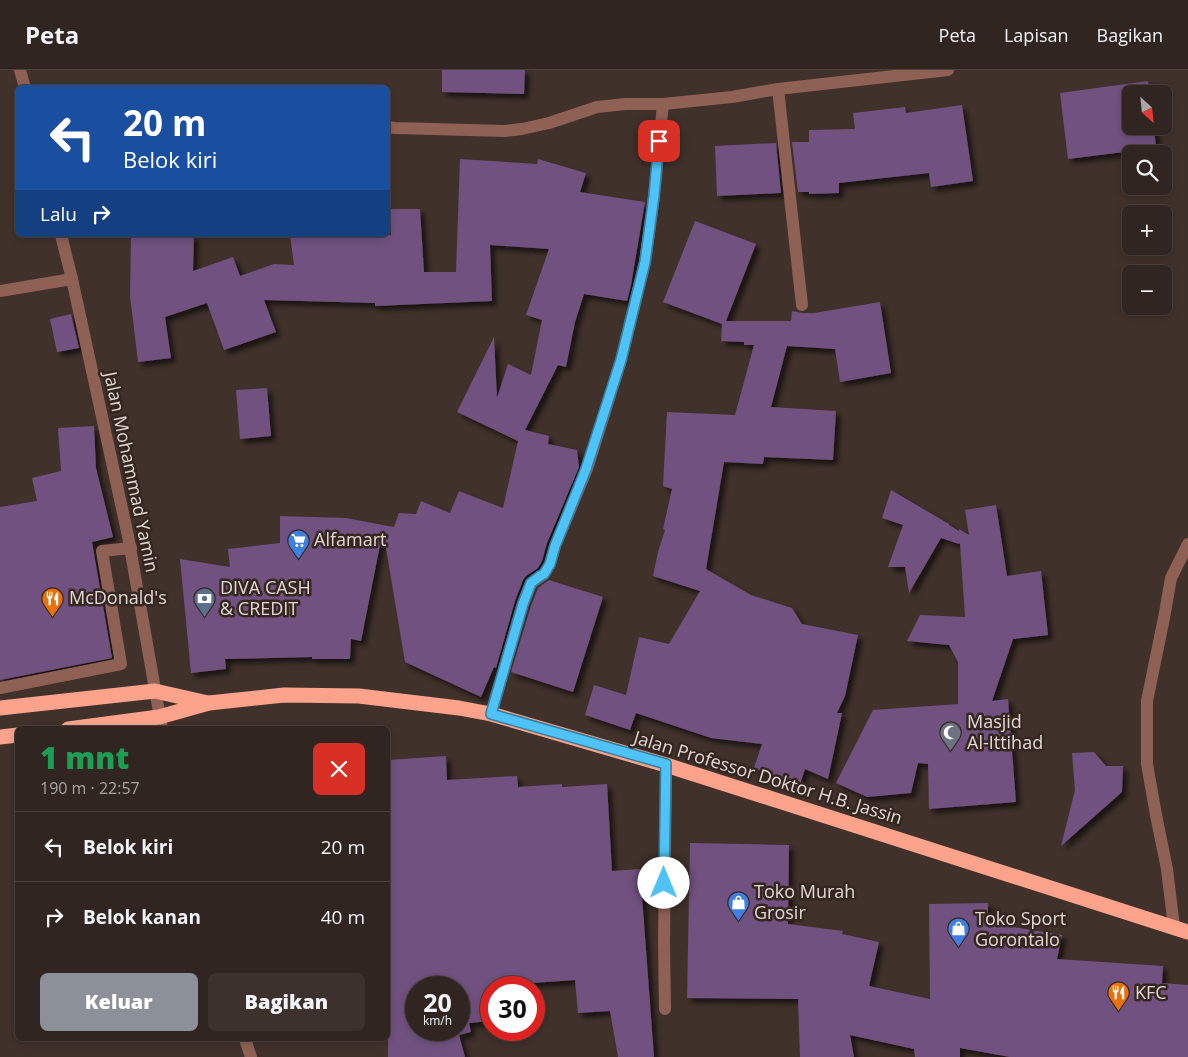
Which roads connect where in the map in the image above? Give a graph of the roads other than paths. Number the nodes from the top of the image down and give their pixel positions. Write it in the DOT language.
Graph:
graph roads {
  1 [pos="20,70"];
  2 [pos="948,70"];
  3 [pos="24,85"];
  4 [pos="778,89"];
  5 [pos="663,104"];
  6 [pos="390,127"];
  7 [pos="62,237"];
  8 [pos="72,279"];
  9 [pos="0,291"];
  10 [pos="802,305"];
  11 [pos="1188,544"];
  12 [pos="131,548"];
  13 [pos="0,688"];
  14 [pos="155,691"];
  15 [pos="209,703"];
  16 [pos="0,708"];
  17 [pos="491,714"];
  18 [pos="160,723"];
  19 [pos="114,726"];
  20 [pos="15,735"];
  21 [pos="0,737"];
  22 [pos="666,764"];
  23 [pos="1181,929"];
  24 [pos="665,1009"];
  25 [pos="246,1041"];
  26 [pos="251,1057"];
  1 -- 3 [label="street"];
  2 -- 4 [label="street"];
  4 -- 5 [label="street"];
  4 -- 10 [label="street"];
  5 -- 6 [label="street"];
  5 -- 17 [label="street"];
  7 -- 8 [label="street, Jalan Mohammad Yamin"];
  8 -- 9 [label="street"];
  8 -- 12 [label="street, Jalan Mohammad Yamin"];
  11 -- 23 [label="street"];
  12 -- 13 [label="street"];
  12 -- 14 [label="street, Jalan Mohammad Yamin"];
  14 -- 15 [label="highway, Jalan Professor Doktor H.B. Jassin"];
  14 -- 16 [label="highway, Jalan Professor Doktor H.B. Jassin"];
  14 -- 18 [label="street, Jalan Mohammad Yamin"];
  15 -- 17 [label="highway, Jalan Professor Doktor H.B. Jassin"];
  15 -- 18 [label="highway, Jalan Professor Doktor H.B. Jassin"];
  17 -- 22 [label="highway, Jalan Professor Doktor H.B. Jassin"];
  18 -- 19 [label="highway, Jalan Professor Doktor H.B. Jassin"];
  20 -- 21 [label="highway"];
  22 -- 23 [label="highway, Jalan Professor Doktor H.B. Jassin"];
  22 -- 24 [label="street"];
  25 -- 26 [label="street"];
}
